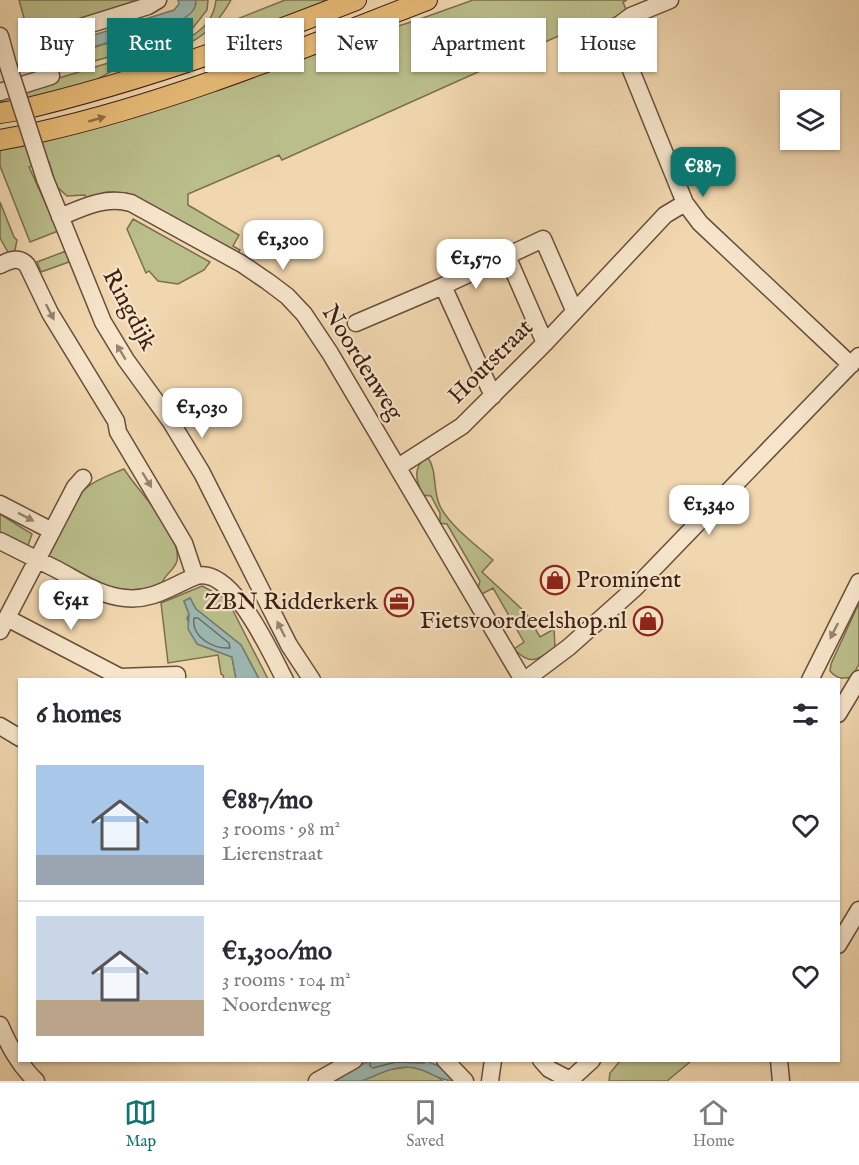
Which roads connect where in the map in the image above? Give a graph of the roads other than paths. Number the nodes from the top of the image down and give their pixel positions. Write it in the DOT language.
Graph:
graph roads {
  1 [pos="158,0"];
  2 [pos="356,0"];
  3 [pos="427,0"];
  4 [pos="670,0"];
  5 [pos="0,36"];
  6 [pos="0,92"];
  7 [pos="15,111"];
  8 [pos="0,140"];
  9 [pos="685,203"];
  10 [pos="60,217"];
  11 [pos="507,256"];
  12 [pos="0,265"];
  13 [pos="443,286"];
  14 [pos="574,310"];
  15 [pos="356,323"];
  16 [pos="545,343"];
  17 [pos="855,361"];
  18 [pos="493,396"];
  19 [pos="398,467"];
  20 [pos="83,478"];
  21 [pos="0,504"];
  22 [pos="52,531"];
  23 [pos="0,542"];
  24 [pos="37,560"];
  25 [pos="195,576"];
  26 [pos="859,582"];
  27 [pos="3,624"];
  28 [pos="177,678"];
  29 [pos="284,678"];
  30 [pos="311,678"];
  31 [pos="523,678"];
  32 [pos="527,678"];
  33 [pos="811,678"];
  34 [pos="859,679"];
  35 [pos="843,695"];
  36 [pos="0,726"];
  37 [pos="18,737"];
  38 [pos="859,910"];
  39 [pos="846,935"];
  40 [pos="0,1025"];
  41 [pos="18,1060"];
  42 [pos="19,1062"];
  43 [pos="350,1062"];
  44 [pos="447,1062"];
  45 [pos="493,1062"];
  46 [pos="543,1062"];
  47 [pos="590,1062"];
  48 [pos="779,1062"];
  49 [pos="36,1081"];
  50 [pos="317,1081"];
  51 [pos="465,1081"];
  52 [pos="489,1081"];
  53 [pos="570,1081"];
  54 [pos="781,1081"];
  1 -- 6 [label="street"];
  2 -- 7 [label="main road"];
  8 -- 3 [label="main road, one-way"];
  4 -- 9 [label="street"];
  5 -- 10 [label="street, Ringdijk, bridge"];
  9 -- 14 [label="street, Houtstraat"];
  9 -- 17 [label="street"];
  10 -- 19 [label="street, Noordenweg"];
  30 -- 10 [label="street, Ringdijk, one-way"];
  11 -- 13 [label="street"];
  11 -- 14 [label="street"];
  11 -- 16 [label="street"];
  12 -- 25 [label="street, one-way"];
  13 -- 15 [label="street"];
  13 -- 18 [label="street"];
  14 -- 16 [label="street, Houtstraat"];
  16 -- 18 [label="street, Houtstraat"];
  17 -- 32 [label="street"];
  18 -- 19 [label="street, Houtstraat"];
  19 -- 31 [label="street, Noordenweg"];
  20 -- 22 [label="street"];
  21 -- 22 [label="street, one-way"];
  22 -- 24 [label="street"];
  23 -- 24 [label="street"];
  24 -- 25 [label="street"];
  24 -- 27 [label="street"];
  25 -- 29 [label="street"];
  26 -- 33 [label="street, one-way"];
  27 -- 28 [label="street"];
  34 -- 35 [label="street"];
  36 -- 37 [label="street"];
  38 -- 39 [label="street"];
  40 -- 41 [label="street"];
  42 -- 49 [label="street"];
  43 -- 50 [label="street"];
  44 -- 51 [label="street"];
  45 -- 52 [label="street"];
  46 -- 53 [label="street"];
  47 -- 53 [label="street"];
  48 -- 54 [label="street"];
}
